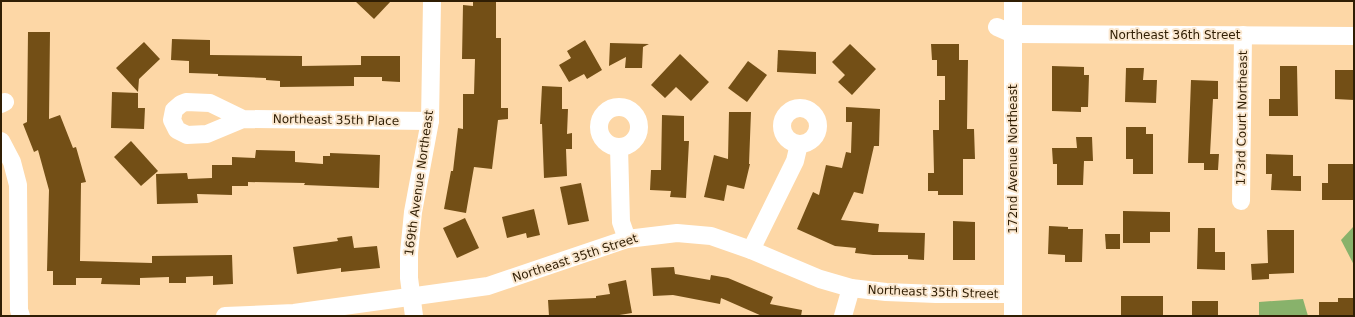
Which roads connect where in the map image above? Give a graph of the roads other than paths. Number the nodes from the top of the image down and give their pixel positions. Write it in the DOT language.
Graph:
graph roads {
  1 [pos="432,1"];
  2 [pos="1013,1"];
  3 [pos="997,27"];
  4 [pos="1013,34"];
  5 [pos="1243,36"];
  6 [pos="1354,36"];
  7 [pos="243,120"];
  8 [pos="430,121"];
  9 [pos="1,141"];
  10 [pos="799,144"];
  11 [pos="620,148"];
  12 [pos="1241,202"];
  13 [pos="627,239"];
  14 [pos="752,250"];
  15 [pos="851,288"];
  16 [pos="1013,294"];
  17 [pos="411,298"];
  18 [pos="21,316"];
  19 [pos="225,316"];
  20 [pos="414,316"];
  21 [pos="843,316"];
  22 [pos="1013,316"];
  1 -- 8 [label="street, 169th Avenue Northeast"];
  2 -- 4 [label="street, 172nd Avenue Northeast"];
  3 -- 4 [label="street, Northeast 36th Street"];
  4 -- 5 [label="street, Northeast 36th Street"];
  4 -- 16 [label="street, 172nd Avenue Northeast"];
  5 -- 6 [label="street, Northeast 36th Street"];
  5 -- 12 [label="street, 173rd Court Northeast"];
  7 -- 8 [label="street, Northeast 35th Place"];
  8 -- 17 [label="street, 169th Avenue Northeast"];
  9 -- 18 [label="street"];
  10 -- 14 [label="street"];
  11 -- 13 [label="street"];
  13 -- 14 [label="street, Northeast 35th Street"];
  13 -- 17 [label="street, Northeast 35th Street"];
  14 -- 15 [label="street, Northeast 35th Street"];
  15 -- 16 [label="street, Northeast 35th Street"];
  15 -- 21 [label="street"];
  16 -- 22 [label="street, 172nd Avenue Northeast"];
  17 -- 19 [label="street, Northeast 35th Street"];
  17 -- 20 [label="street, 169th Avenue Northeast"];
}
